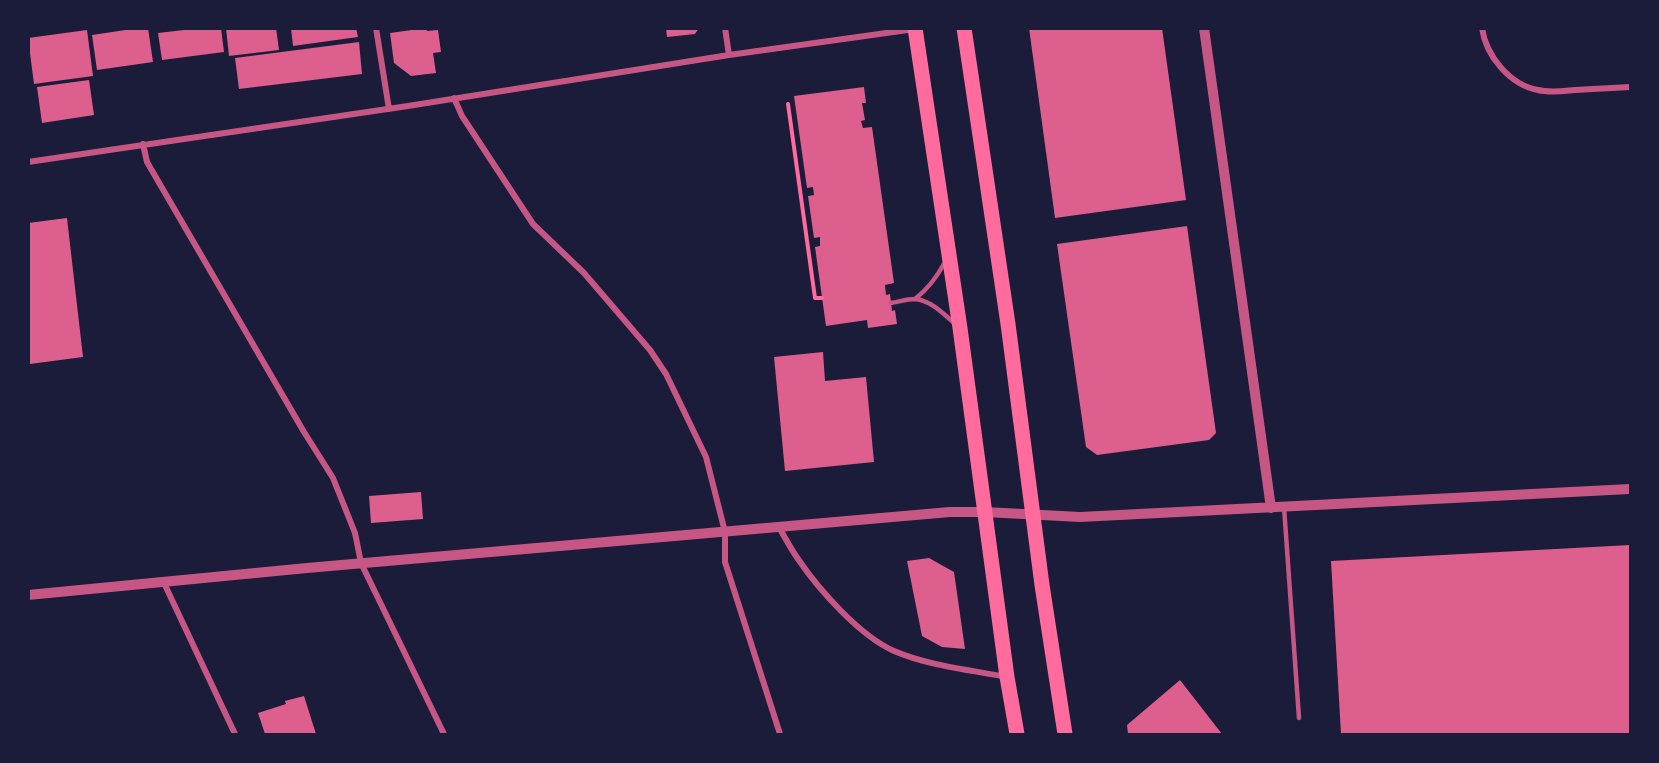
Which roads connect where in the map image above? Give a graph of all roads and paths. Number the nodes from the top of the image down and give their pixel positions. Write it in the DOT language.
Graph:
graph roads {
  1 [pos="376,28"];
  2 [pos="725,28"];
  3 [pos="964,28"];
  4 [pos="1203,28"];
  5 [pos="1482,28"];
  6 [pos="915,29"];
  7 [pos="729,55"];
  8 [pos="1630,87"];
  9 [pos="454,98"];
  10 [pos="788,104"];
  11 [pos="389,109"];
  12 [pos="143,144"];
  13 [pos="28,162"];
  14 [pos="949,252"];
  15 [pos="822,298"];
  16 [pos="915,299"];
  17 [pos="891,303"];
  18 [pos="960,328"];
  19 [pos="1630,489"];
  20 [pos="1284,507"];
  21 [pos="1271,508"];
  22 [pos="985,512"];
  23 [pos="1033,513"];
  24 [pos="779,527"];
  25 [pos="725,532"];
  26 [pos="361,563"];
  27 [pos="164,583"];
  28 [pos="28,595"];
  29 [pos="1007,677"];
  30 [pos="1299,718"];
  31 [pos="235,735"];
  32 [pos="444,735"];
  33 [pos="780,735"];
  34 [pos="1017,735"];
  35 [pos="1065,735"];
  1 -- 11 [label="street"];
  2 -- 7 [label="street"];
  3 -- 23 [label="main road"];
  4 -- 21 [label="street"];
  5 -- 8 [label="street"];
  6 -- 7 [label="street"];
  6 -- 14 [label="main road"];
  7 -- 9 [label="street"];
  9 -- 11 [label="street"];
  9 -- 25 [label="street"];
  10 -- 15 [label="path"];
  11 -- 12 [label="street"];
  12 -- 13 [label="street"];
  12 -- 26 [label="street"];
  14 -- 16 [label="lane"];
  14 -- 18 [label="main road"];
  16 -- 17 [label="lane"];
  16 -- 18 [label="lane"];
  18 -- 22 [label="main road"];
  19 -- 20 [label="street"];
  20 -- 21 [label="street"];
  20 -- 30 [label="lane"];
  21 -- 23 [label="street"];
  22 -- 23 [label="street"];
  22 -- 24 [label="street"];
  22 -- 29 [label="main road"];
  23 -- 35 [label="main road"];
  24 -- 25 [label="street"];
  24 -- 29 [label="street"];
  25 -- 26 [label="street"];
  25 -- 33 [label="street"];
  26 -- 27 [label="street"];
  26 -- 32 [label="street"];
  27 -- 28 [label="street"];
  27 -- 31 [label="street"];
  29 -- 34 [label="main road"];
}
